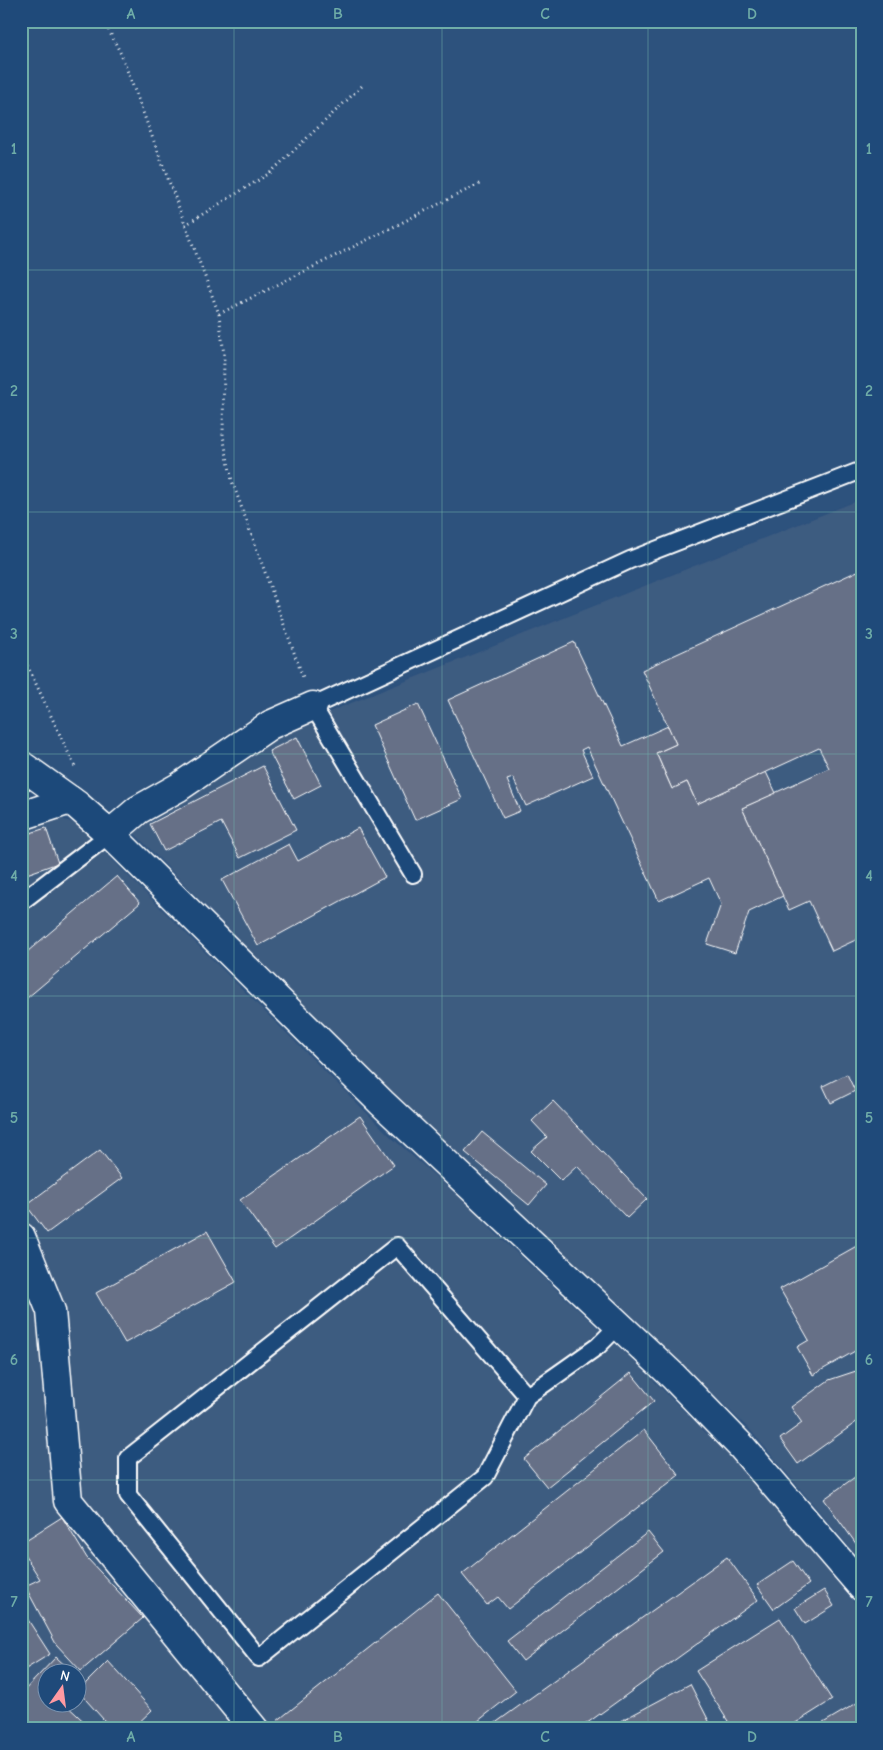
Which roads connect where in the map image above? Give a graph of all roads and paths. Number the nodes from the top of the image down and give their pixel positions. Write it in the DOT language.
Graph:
graph roads {
  1 [pos="104,21"];
  2 [pos="363,85"];
  3 [pos="481,184"];
  4 [pos="185,225"];
  5 [pos="219,314"];
  6 [pos="862,470"];
  7 [pos="21,652"];
  8 [pos="313,706"];
  9 [pos="21,765"];
  10 [pos="73,802"];
  11 [pos="21,816"];
  12 [pos="110,834"];
  13 [pos="413,874"];
  14 [pos="21,902"];
  15 [pos="21,1237"];
  16 [pos="619,1325"];
  17 [pos="526,1396"];
  18 [pos="862,1587"];
  19 [pos="248,1727"];
  1 -- 4 [label="path"];
  2 -- 4 [label="path"];
  3 -- 5 [label="path"];
  4 -- 5 [label="path"];
  5 -- 8 [label="path"];
  6 -- 8 [label="lane"];
  7 -- 10 [label="path"];
  8 -- 12 [label="street"];
  8 -- 13 [label="lane"];
  9 -- 10 [label="street"];
  10 -- 11 [label="street"];
  10 -- 12 [label="street"];
  12 -- 14 [label="lane"];
  12 -- 16 [label="street"];
  15 -- 19 [label="street"];
  16 -- 17 [label="lane"];
  16 -- 18 [label="street"];
  17 -- 17 [label="lane"];
}
